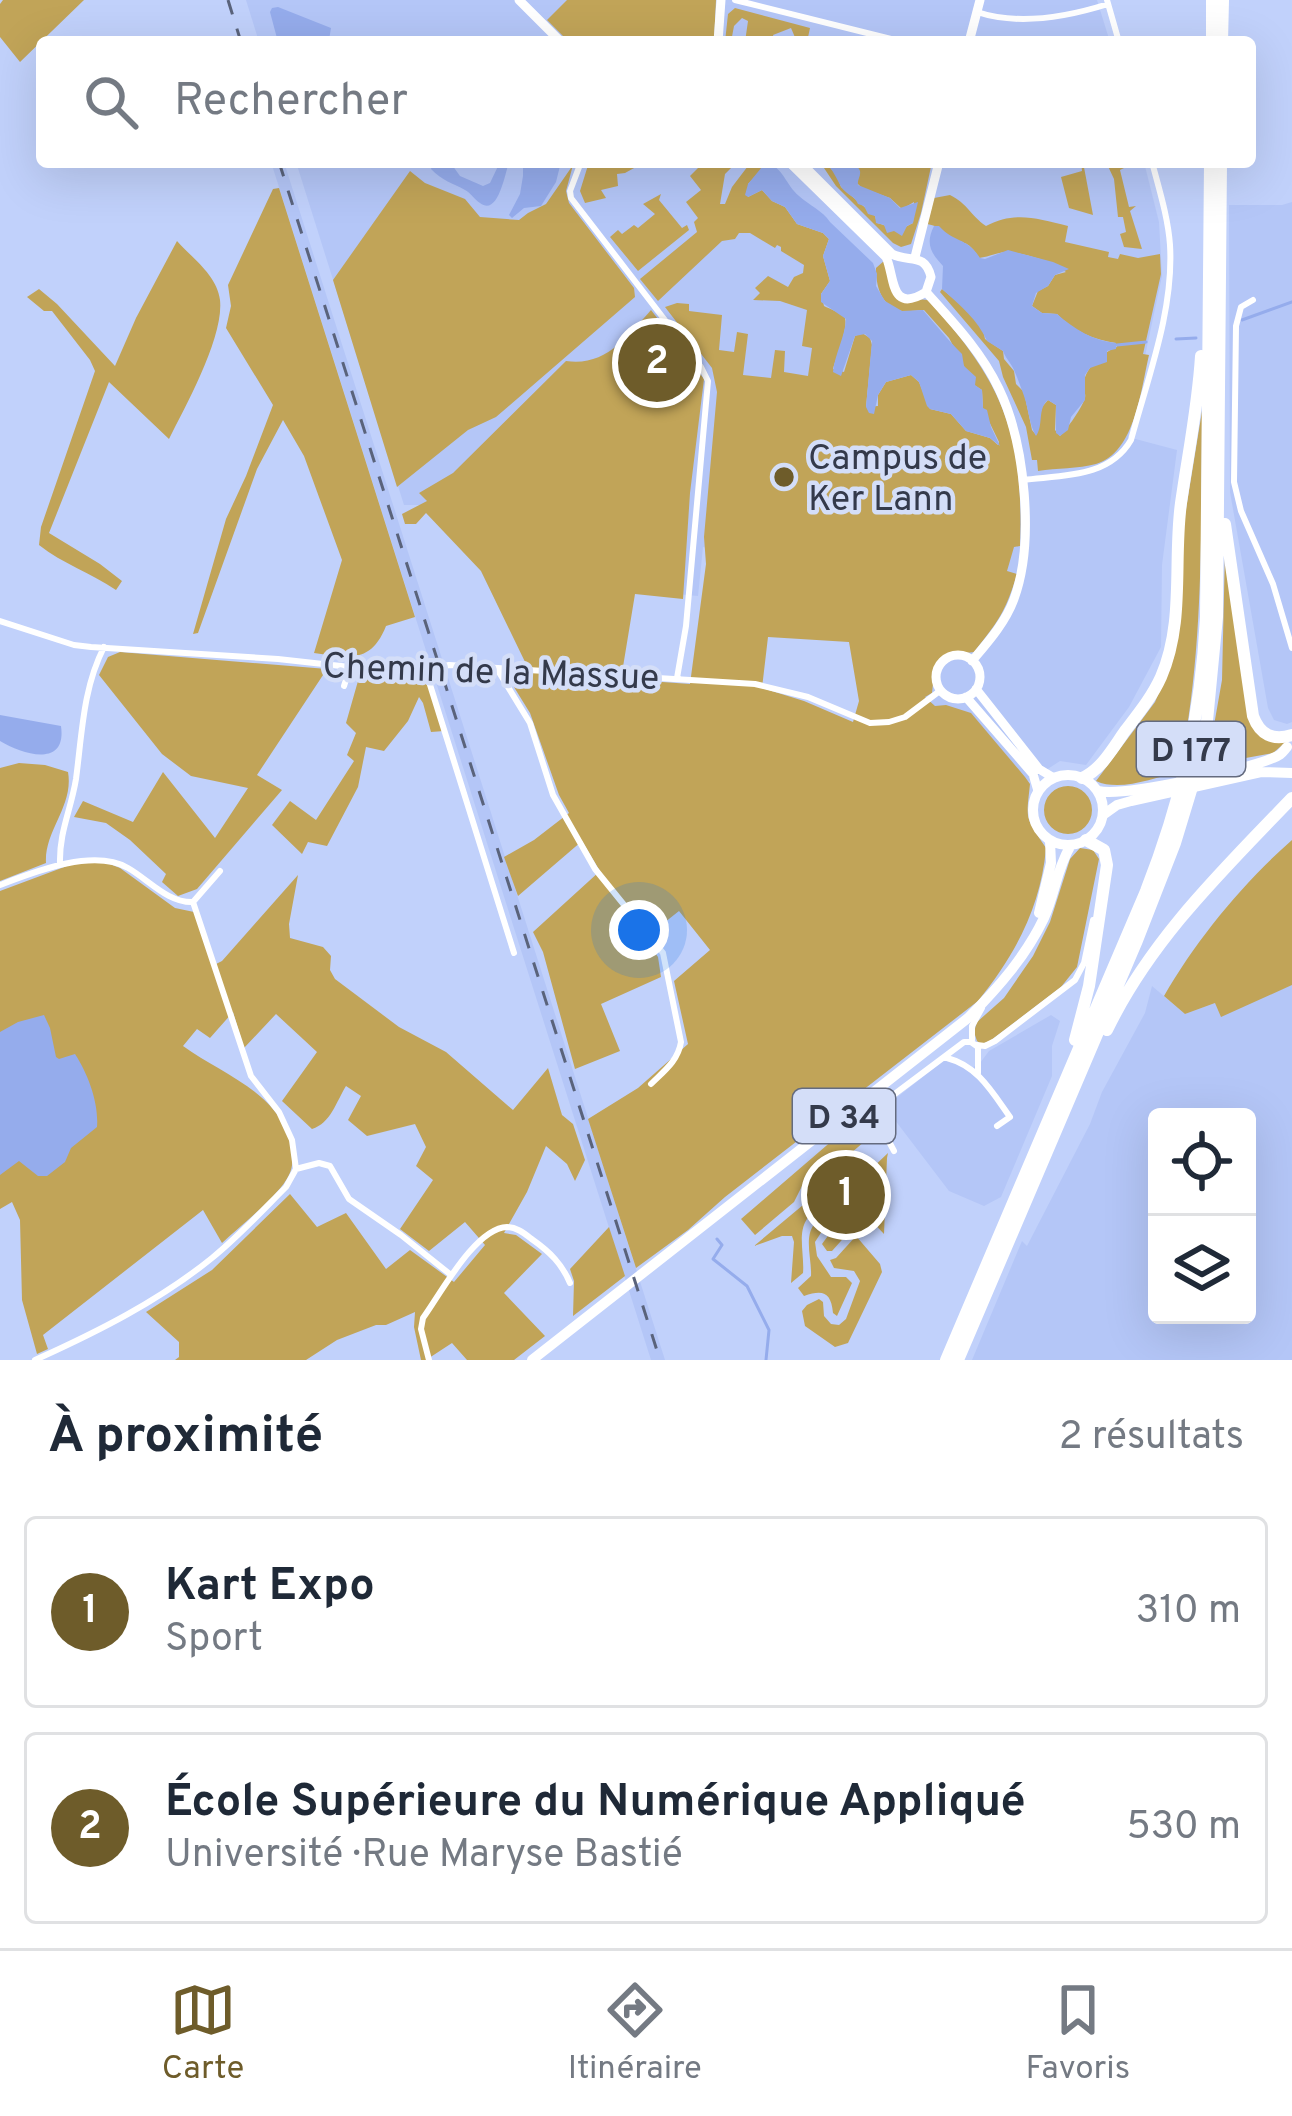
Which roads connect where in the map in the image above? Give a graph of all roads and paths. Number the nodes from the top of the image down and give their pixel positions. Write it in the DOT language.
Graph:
graph roads {
  1 [pos="519,0"];
  2 [pos="721,0"];
  3 [pos="735,0"];
  4 [pos="1212,0"];
  5 [pos="1223,0"];
  6 [pos="1108,2"];
  7 [pos="978,6"];
  8 [pos="556,36"];
  9 [pos="718,36"];
  10 [pos="879,36"];
  11 [pos="970,36"];
  12 [pos="1117,36"];
  13 [pos="1212,36"];
  14 [pos="1222,36"];
  15 [pos="579,168"];
  16 [pos="795,168"];
  17 [pos="806,168"];
  18 [pos="937,168"];
  19 [pos="1154,168"];
  20 [pos="1210,168"];
  21 [pos="1221,168"];
  22 [pos="1210,236"];
  23 [pos="909,258"];
  24 [pos="1220,259"];
  25 [pos="892,270"];
  26 [pos="926,292"];
  27 [pos="1253,300"];
  28 [pos="1023,480"];
  29 [pos="0,621"];
  30 [pos="104,647"];
  31 [pos="1292,648"];
  32 [pos="972,661"];
  33 [pos="350,667"];
  34 [pos="497,669"];
  35 [pos="426,672"];
  36 [pos="677,678"];
  37 [pos="344,686"];
  38 [pos="940,690"];
  39 [pos="971,693"];
  40 [pos="1290,739"];
  41 [pos="1292,772"];
  42 [pos="1221,776"];
  43 [pos="1054,778"];
  44 [pos="1082,778"];
  45 [pos="1158,790"];
  46 [pos="1038,791"];
  47 [pos="1098,791"];
  48 [pos="1292,797"];
  49 [pos="1102,815"];
  50 [pos="1087,840"];
  51 [pos="1050,841"];
  52 [pos="1071,845"];
  53 [pos="60,864"];
  54 [pos="220,871"];
  55 [pos="1104,875"];
  56 [pos="0,886"];
  57 [pos="193,902"];
  58 [pos="1030,938"];
  59 [pos="514,952"];
  60 [pos="983,1003"];
  61 [pos="975,1044"];
  62 [pos="956,1049"];
  63 [pos="944,1058"];
  64 [pos="957,1060"];
  65 [pos="972,1064"];
  66 [pos="651,1084"];
  67 [pos="997,1126"];
  68 [pos="894,1150"];
  69 [pos="296,1168"];
  70 [pos="1008,1229"];
  71 [pos="452,1275"];
  72 [pos="570,1283"];
  73 [pos="35,1360"];
  74 [pos="429,1360"];
  75 [pos="532,1360"];
  76 [pos="946,1360"];
  77 [pos="961,1360"];
  1 -- 8 [label="street"];
  2 -- 9 [label="street"];
  3 -- 10 [label="street"];
  4 -- 13 [label="highway"];
  5 -- 14 [label="highway"];
  6 -- 7 [label="street"];
  6 -- 12 [label="street"];
  7 -- 11 [label="street"];
  15 -- 36 [label="street"];
  16 -- 25 [label="street"];
  17 -- 23 [label="street"];
  18 -- 23 [label="street"];
  19 -- 28 [label="street"];
  20 -- 22 [label="highway, D 177"];
  21 -- 24 [label="highway, D 177"];
  22 -- 44 [label="highway"];
  22 -- 70 [label="highway, D 177"];
  23 -- 25 [label="street"];
  23 -- 26 [label="street"];
  24 -- 40 [label="highway"];
  24 -- 70 [label="highway, D 177"];
  25 -- 26 [label="street"];
  26 -- 28 [label="street"];
  27 -- 31 [label="street"];
  28 -- 32 [label="street"];
  29 -- 30 [label="street, Chemin de la Massue"];
  30 -- 33 [label="street, Chemin de la Massue"];
  30 -- 53 [label="street"];
  32 -- 38 [label="street"];
  32 -- 39 [label="street"];
  33 -- 35 [label="street, Chemin de la Massue"];
  33 -- 37 [label="street"];
  34 -- 35 [label="street, Chemin de la Massue"];
  34 -- 36 [label="street, Chemin de la Massue"];
  34 -- 66 [label="street"];
  35 -- 59 [label="street"];
  36 -- 38 [label="street, Chemin de la Massue"];
  38 -- 39 [label="street"];
  39 -- 43 [label="street"];
  39 -- 46 [label="street"];
  40 -- 41 [label="main road"];
  40 -- 42 [label="main road"];
  41 -- 42 [label="main road"];
  42 -- 45 [label="main road"];
  43 -- 44 [label="main road"];
  43 -- 46 [label="main road"];
  44 -- 47 [label="main road"];
  45 -- 47 [label="main road"];
  45 -- 49 [label="main road"];
  46 -- 51 [label="main road"];
  47 -- 49 [label="main road"];
  48 -- 70 [label="highway"];
  49 -- 50 [label="main road"];
  50 -- 52 [label="main road"];
  50 -- 55 [label="highway"];
  51 -- 52 [label="main road"];
  51 -- 58 [label="main road, D 34"];
  52 -- 58 [label="main road, D 34"];
  53 -- 56 [label="street"];
  53 -- 57 [label="street"];
  54 -- 57 [label="street"];
  55 -- 61 [label="street"];
  55 -- 70 [label="highway"];
  57 -- 69 [label="street"];
  58 -- 60 [label="main road, D 34"];
  60 -- 61 [label="street"];
  60 -- 75 [label="main road, D 34"];
  61 -- 62 [label="street"];
  61 -- 65 [label="street"];
  62 -- 63 [label="street"];
  62 -- 64 [label="street"];
  63 -- 64 [label="street"];
  63 -- 68 [label="street"];
  64 -- 65 [label="street"];
  65 -- 67 [label="street"];
  69 -- 71 [label="street"];
  69 -- 73 [label="street"];
  70 -- 76 [label="highway, D 177"];
  70 -- 77 [label="highway"];
  71 -- 72 [label="street"];
  71 -- 74 [label="street"];
}
